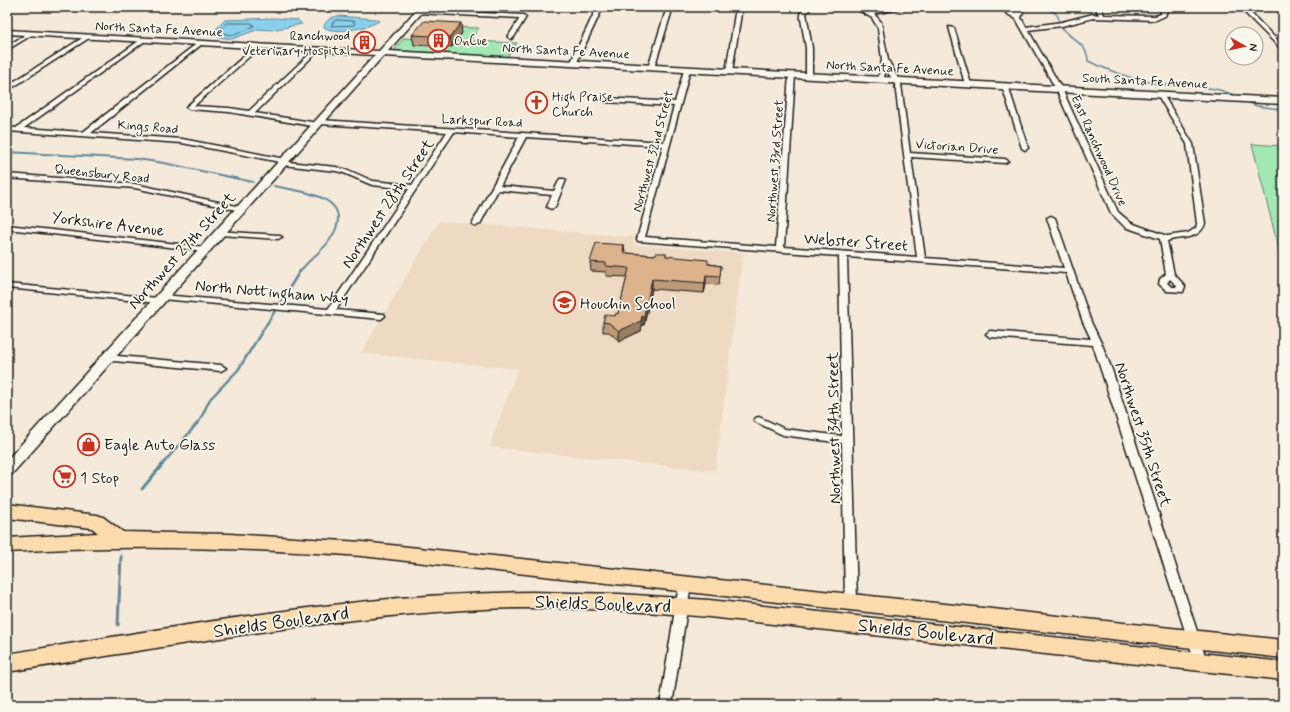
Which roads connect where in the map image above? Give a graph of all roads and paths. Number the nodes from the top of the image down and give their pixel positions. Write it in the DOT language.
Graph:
graph roads {
  1 [pos="600,7"];
  2 [pos="670,7"];
  3 [pos="739,7"];
  4 [pos="809,7"];
  5 [pos="856,7"];
  6 [pos="903,7"];
  7 [pos="1098,7"];
  8 [pos="1242,7"];
  9 [pos="1163,9"];
  10 [pos="421,10"];
  11 [pos="870,13"];
  12 [pos="1102,16"];
  13 [pos="1018,18"];
  14 [pos="951,28"];
  15 [pos="1024,29"];
  16 [pos="7,32"];
  17 [pos="32,33"];
  18 [pos="87,36"];
  19 [pos="511,37"];
  20 [pos="143,40"];
  21 [pos="200,43"];
  22 [pos="258,46"];
  23 [pos="7,48"];
  24 [pos="1283,49"];
  25 [pos="316,50"];
  26 [pos="382,54"];
  27 [pos="885,60"];
  28 [pos="573,64"];
  29 [pos="651,68"];
  30 [pos="687,70"];
  31 [pos="729,72"];
  32 [pos="792,75"];
  33 [pos="809,76"];
  34 [pos="881,80"];
  35 [pos="896,81"];
  36 [pos="968,84"];
  37 [pos="1005,86"];
  38 [pos="7,89"];
  39 [pos="1059,89"];
  40 [pos="1160,94"];
  41 [pos="605,100"];
  42 [pos="1283,101"];
  43 [pos="677,104"];
  44 [pos="251,113"];
  45 [pos="319,123"];
  46 [pos="7,129"];
  47 [pos="17,130"];
  48 [pos="452,130"];
  49 [pos="84,134"];
  50 [pos="524,134"];
  51 [pos="666,144"];
  52 [pos="1025,148"];
  53 [pos="908,155"];
  54 [pos="1005,161"];
  55 [pos="284,162"];
  56 [pos="7,176"];
  57 [pos="562,180"];
  58 [pos="414,187"];
  59 [pos="495,188"];
  60 [pos="556,193"];
  61 [pos="551,207"];
  62 [pos="241,209"];
  63 [pos="1051,218"];
  64 [pos="476,224"];
  65 [pos="7,227"];
  66 [pos="220,233"];
  67 [pos="278,237"];
  68 [pos="1165,238"];
  69 [pos="641,239"];
  70 [pos="206,249"];
  71 [pos="780,249"];
  72 [pos="843,254"];
  73 [pos="922,259"];
  74 [pos="1068,271"];
  75 [pos="1170,275"];
  76 [pos="7,286"];
  77 [pos="160,299"];
  78 [pos="331,311"];
  79 [pos="381,316"];
  80 [pos="990,334"];
  81 [pos="1096,342"];
  82 [pos="106,358"];
  83 [pos="221,368"];
  84 [pos="759,420"];
  85 [pos="848,440"];
  86 [pos="7,470"];
  87 [pos="7,511"];
  88 [pos="118,539"];
  89 [pos="7,545"];
  90 [pos="685,584"];
  91 [pos="851,602"];
  92 [pos="682,605"];
  93 [pos="1194,639"];
  94 [pos="1283,649"];
  95 [pos="1201,662"];
  96 [pos="7,663"];
  97 [pos="1283,671"];
  98 [pos="666,705"];
  1 -- 28 [label="street"];
  2 -- 29 [label="street"];
  3 -- 31 [label="street"];
  4 -- 33 [label="street"];
  5 -- 11 [label="street"];
  6 -- 11 [label="street"];
  7 -- 12 [label="street"];
  8 -- 24 [label="street"];
  9 -- 12 [label="street"];
  10 -- 19 [label="street"];
  10 -- 26 [label="main road, Northwest 27th Street"];
  11 -- 27 [label="street"];
  12 -- 15 [label="street"];
  13 -- 15 [label="street, East Ranchwood Drive"];
  14 -- 36 [label="street"];
  15 -- 39 [label="street, East Ranchwood Drive"];
  16 -- 17 [label="main road, North Santa Fe Avenue"];
  17 -- 18 [label="main road, North Santa Fe Avenue"];
  17 -- 23 [label="street"];
  18 -- 20 [label="main road, North Santa Fe Avenue"];
  18 -- 38 [label="street"];
  20 -- 21 [label="main road, North Santa Fe Avenue"];
  20 -- 47 [label="street"];
  21 -- 22 [label="main road, North Santa Fe Avenue"];
  21 -- 49 [label="street"];
  22 -- 25 [label="main road, North Santa Fe Avenue"];
  22 -- 44 [label="street, Larkspur Road"];
  25 -- 26 [label="main road, North Santa Fe Avenue"];
  25 -- 44 [label="street"];
  26 -- 28 [label="main road, North Santa Fe Avenue"];
  26 -- 45 [label="main road, Northwest 27th Street"];
  27 -- 34 [label="street"];
  27 -- 35 [label="street"];
  28 -- 29 [label="main road, North Santa Fe Avenue"];
  29 -- 30 [label="main road, North Santa Fe Avenue"];
  30 -- 31 [label="main road, North Santa Fe Avenue"];
  30 -- 43 [label="street, Northwest 32nd Street"];
  31 -- 32 [label="main road, North Santa Fe Avenue"];
  32 -- 33 [label="main road, North Santa Fe Avenue"];
  32 -- 71 [label="street, Northwest 33rd Street"];
  33 -- 34 [label="main road, North Santa Fe Avenue"];
  34 -- 35 [label="main road, North Santa Fe Avenue"];
  35 -- 36 [label="main road, North Santa Fe Avenue"];
  35 -- 53 [label="street"];
  36 -- 37 [label="main road, North Santa Fe Avenue"];
  37 -- 39 [label="main road, South Santa Fe Avenue"];
  37 -- 52 [label="street"];
  39 -- 40 [label="main road, South Santa Fe Avenue"];
  39 -- 68 [label="street, East Ranchwood Drive"];
  40 -- 42 [label="main road, South Santa Fe Avenue"];
  40 -- 68 [label="street"];
  41 -- 43 [label="street"];
  43 -- 51 [label="street, Northwest 32nd Street"];
  44 -- 45 [label="street, Larkspur Road"];
  45 -- 48 [label="street, Larkspur Road"];
  45 -- 55 [label="main road, Northwest 27th Street"];
  46 -- 47 [label="street, Kings Road"];
  47 -- 49 [label="street, Kings Road"];
  48 -- 50 [label="street, Larkspur Road"];
  48 -- 58 [label="street, Northwest 28th Street"];
  49 -- 55 [label="street, Kings Road"];
  50 -- 51 [label="street, Larkspur Road"];
  50 -- 59 [label="street"];
  51 -- 69 [label="street, Northwest 32nd Street"];
  53 -- 54 [label="street, Victorian Drive"];
  53 -- 73 [label="street"];
  55 -- 58 [label="street, Kings Road"];
  55 -- 62 [label="main road, Northwest 27th Street"];
  56 -- 62 [label="street, Queensbury Road"];
  57 -- 60 [label="street"];
  58 -- 78 [label="street, Northwest 28th Street"];
  59 -- 60 [label="street"];
  59 -- 64 [label="street"];
  60 -- 61 [label="street"];
  62 -- 66 [label="main road, Northwest 27th Street"];
  63 -- 74 [label="street, Northwest 35th Street"];
  65 -- 70 [label="street, Yorkshire Avenue"];
  66 -- 67 [label="street"];
  66 -- 70 [label="main road, Northwest 27th Street"];
  68 -- 75 [label="street"];
  69 -- 71 [label="street, Webster Street"];
  70 -- 77 [label="main road, Northwest 27th Street"];
  71 -- 72 [label="street, Webster Street"];
  72 -- 73 [label="street, Webster Street"];
  72 -- 85 [label="street, Northwest 34th Street"];
  73 -- 74 [label="street, Webster Street"];
  74 -- 81 [label="street, Northwest 35th Street"];
  76 -- 77 [label="street, North Nottingham Way"];
  77 -- 78 [label="street, North Nottingham Way"];
  77 -- 82 [label="main road, Northwest 27th Street"];
  78 -- 79 [label="street, North Nottingham Way"];
  80 -- 81 [label="street"];
  81 -- 93 [label="street, Northwest 35th Street"];
  82 -- 83 [label="street"];
  82 -- 86 [label="main road, Northwest 27th Street"];
  84 -- 85 [label="street"];
  85 -- 91 [label="street, Northwest 34th Street"];
  87 -- 88 [label="main road"];
  88 -- 89 [label="main road, Shields Boulevard"];
  88 -- 90 [label="main road, Shields Boulevard"];
  90 -- 91 [label="main road, Shields Boulevard"];
  90 -- 92 [label="street"];
  91 -- 93 [label="main road, Shields Boulevard"];
  92 -- 95 [label="main road, Shields Boulevard"];
  92 -- 96 [label="main road, Shields Boulevard"];
  92 -- 98 [label="street"];
  93 -- 94 [label="main road, Shields Boulevard"];
  93 -- 95 [label="street, Northwest 35th Street"];
  95 -- 97 [label="main road, Shields Boulevard"];
}
